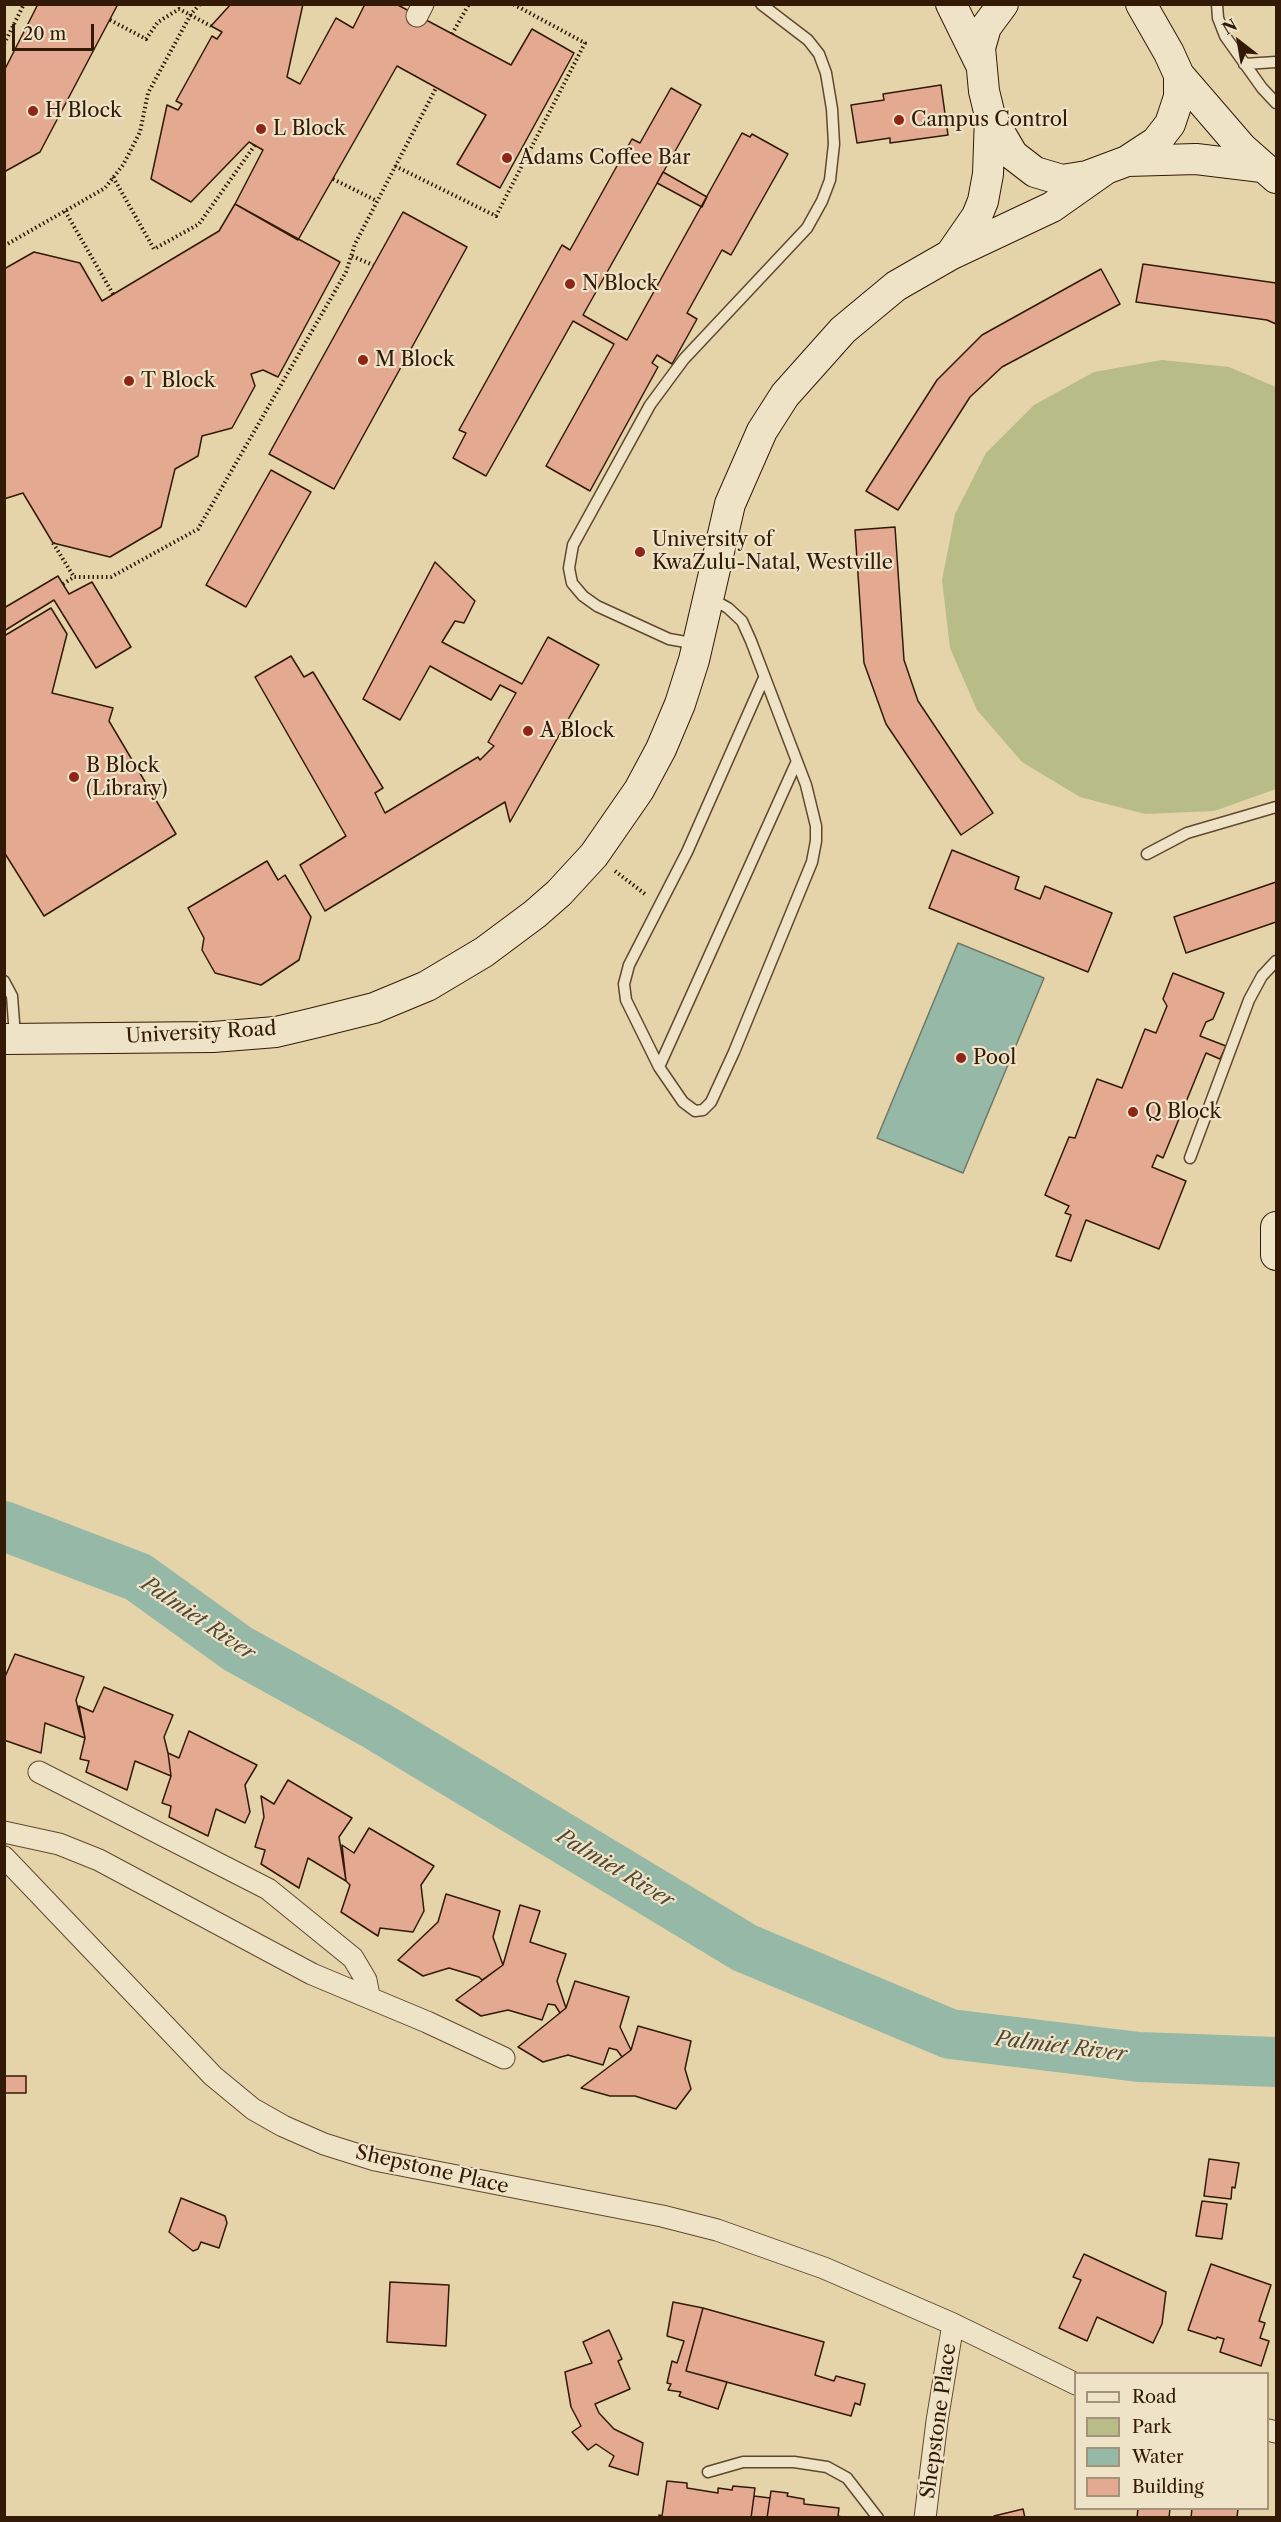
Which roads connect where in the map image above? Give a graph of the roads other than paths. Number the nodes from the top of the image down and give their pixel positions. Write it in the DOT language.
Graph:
graph roads {
  1 [pos="761,4"];
  2 [pos="951,4"];
  3 [pos="1003,4"];
  4 [pos="1217,4"];
  5 [pos="1147,10"];
  6 [pos="1276,62"];
  7 [pos="1244,64"];
  8 [pos="982,68"];
  9 [pos="1179,75"];
  10 [pos="1276,103"];
  11 [pos="990,116"];
  12 [pos="1117,165"];
  13 [pos="1269,172"];
  14 [pos="950,255"];
  15 [pos="710,598"];
  16 [pos="697,644"];
  17 [pos="764,678"];
  18 [pos="796,761"];
  19 [pos="1276,807"];
  20 [pos="1147,854"];
  21 [pos="1276,961"];
  22 [pos="4,981"];
  23 [pos="10,1039"];
  24 [pos="659,1067"];
  25 [pos="1190,1158"];
  26 [pos="1276,1227"];
  27 [pos="1276,1256"];
  28 [pos="39,1772"];
  29 [pos="4,1832"];
  30 [pos="4,1857"];
  31 [pos="369,1996"];
  32 [pos="504,2058"];
  33 [pos="952,2324"];
  34 [pos="1074,2383"];
  35 [pos="708,2472"];
  36 [pos="878,2517"];
  37 [pos="925,2517"];
  1 -- 16 [label="lane"];
  2 -- 8 [label="street"];
  3 -- 8 [label="street"];
  4 -- 7 [label="lane"];
  5 -- 9 [label="street"];
  6 -- 7 [label="lane"];
  7 -- 10 [label="lane"];
  8 -- 11 [label="street"];
  9 -- 12 [label="street"];
  9 -- 13 [label="street"];
  11 -- 12 [label="street"];
  11 -- 14 [label="street, University Road"];
  12 -- 13 [label="street"];
  12 -- 14 [label="street, University Road"];
  14 -- 15 [label="street, University Road"];
  15 -- 16 [label="street, University Road"];
  15 -- 17 [label="lane"];
  16 -- 23 [label="street, University Road"];
  17 -- 18 [label="lane"];
  17 -- 24 [label="lane"];
  18 -- 24 [label="lane"];
  18 -- 24 [label="lane"];
  19 -- 20 [label="lane"];
  21 -- 25 [label="lane"];
  22 -- 23 [label="lane"];
  26 -- 27 [label="street"];
  28 -- 31 [label="street"];
  29 -- 31 [label="street"];
  30 -- 33 [label="street, Shepstone Place"];
  31 -- 32 [label="street"];
  33 -- 34 [label="street, Shepstone Place"];
  33 -- 37 [label="street, Shepstone Place"];
  35 -- 36 [label="lane"];
}
